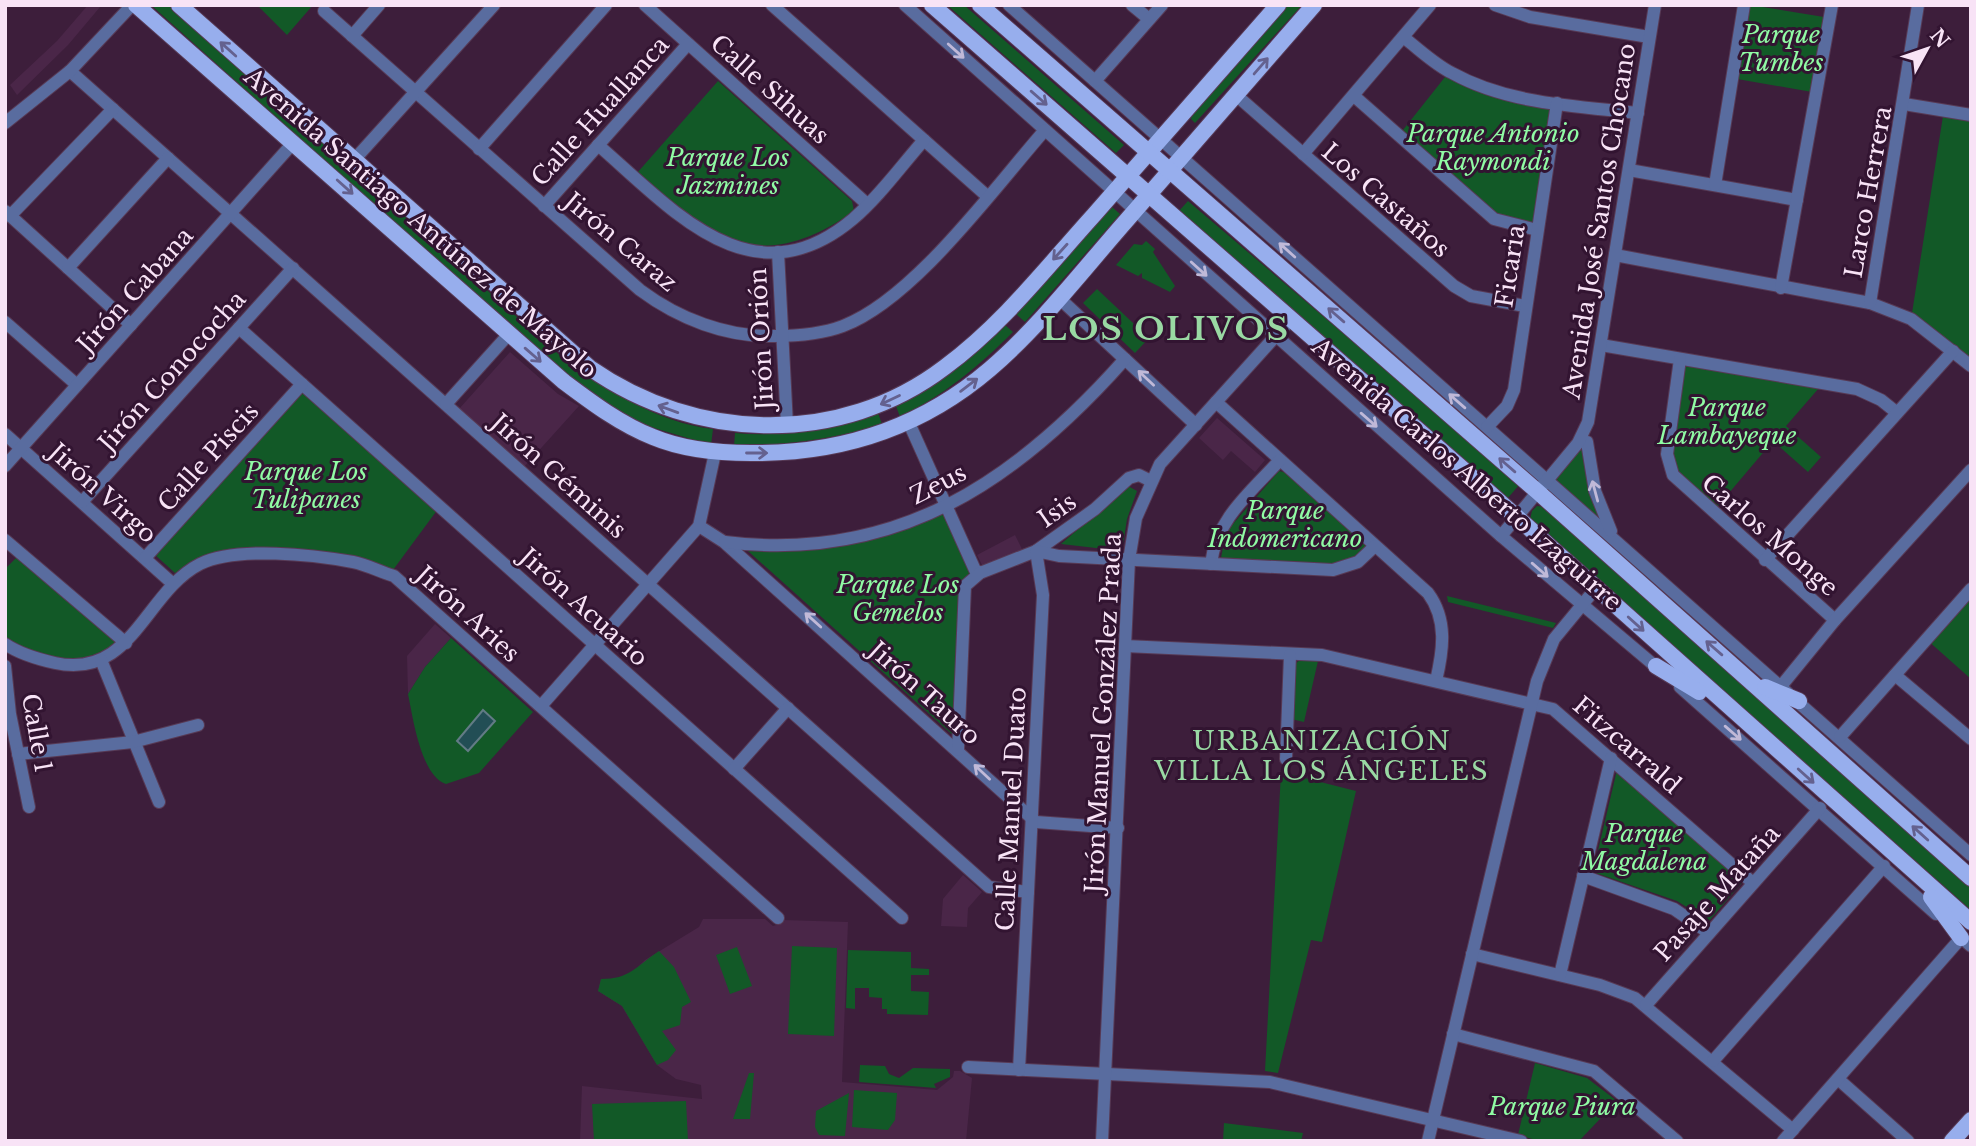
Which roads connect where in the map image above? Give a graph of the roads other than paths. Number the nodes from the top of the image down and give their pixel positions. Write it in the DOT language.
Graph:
graph roads {
  1 [pos="134,5"];
  2 [pos="179,5"];
  3 [pos="379,5"];
  4 [pos="494,5"];
  5 [pos="606,5"];
  6 [pos="645,5"];
  7 [pos="772,5"];
  8 [pos="905,5"];
  9 [pos="932,5"];
  10 [pos="980,5"];
  11 [pos="1009,5"];
  12 [pos="1132,5"];
  13 [pos="1162,5"];
  14 [pos="1278,5"];
  15 [pos="1314,5"];
  16 [pos="1430,5"];
  17 [pos="1495,5"];
  18 [pos="1655,5"];
  19 [pos="1744,5"];
  20 [pos="1832,5"];
  21 [pos="1918,5"];
  22 [pos="324,11"];
  23 [pos="1149,19"];
  24 [pos="352,36"];
  25 [pos="1404,37"];
  26 [pos="1649,37"];
  27 [pos="688,44"];
  28 [pos="70,71"];
  29 [pos="1095,81"];
  30 [pos="415,93"];
  31 [pos="1236,95"];
  32 [pos="1354,96"];
  33 [pos="1557,103"];
  34 [pos="1904,104"];
  35 [pos="113,109"];
  36 [pos="1637,113"];
  37 [pos="1971,115"];
  38 [pos="5,123"];
  39 [pos="1045,130"];
  40 [pos="1160,139"];
  41 [pos="924,140"];
  42 [pos="294,142"];
  43 [pos="598,145"];
  44 [pos="479,149"];
  45 [pos="1149,152"];
  46 [pos="1303,154"];
  47 [pos="1182,157"];
  48 [pos="169,158"];
  49 [pos="354,160"];
  50 [pos="1629,170"];
  51 [pos="1170,171"];
  52 [pos="1128,175"];
  53 [pos="1715,185"];
  54 [pos="1114,192"];
  55 [pos="1149,195"];
  56 [pos="987,196"];
  57 [pos="1797,200"];
  58 [pos="867,204"];
  59 [pos="544,206"];
  60 [pos="1135,211"];
  61 [pos="8,214"];
  62 [pos="232,214"];
  63 [pos="413,214"];
  64 [pos="1537,230"];
  65 [pos="396,232"];
  66 [pos="778,252"];
  67 [pos="1615,255"];
  68 [pos="68,268"];
  69 [pos="293,268"];
  70 [pos="1782,288"];
  71 [pos="1059,298"];
  72 [pos="1870,303"];
  73 [pos="1525,306"];
  74 [pos="1291,319"];
  75 [pos="5,322"];
  76 [pos="131,325"];
  77 [pos="239,328"];
  78 [pos="509,334"];
  79 [pos="782,336"];
  80 [pos="1275,337"];
  81 [pos="1601,345"];
  82 [pos="1953,351"];
  83 [pos="1125,359"];
  84 [pos="1681,359"];
  85 [pos="1971,366"];
  86 [pos="302,384"];
  87 [pos="77,386"];
  88 [pos="1216,402"];
  89 [pos="446,404"];
  90 [pos="1896,412"];
  91 [pos="909,423"];
  92 [pos="787,425"];
  93 [pos="1196,425"];
  94 [pos="1487,427"];
  95 [pos="5,434"];
  96 [pos="1580,441"];
  97 [pos="21,449"];
  98 [pos="715,453"];
  99 [pos="1280,460"];
  100 [pos="5,466"];
  101 [pos="1970,473"];
  102 [pos="1151,481"];
  103 [pos="1543,486"];
  104 [pos="82,502"];
  105 [pos="946,504"];
  106 [pos="1517,518"];
  107 [pos="699,526"];
  108 [pos="1501,536"];
  109 [pos="5,540"];
  110 [pos="724,542"];
  111 [pos="1376,545"];
  112 [pos="1036,551"];
  113 [pos="1623,554"];
  114 [pos="145,558"];
  115 [pos="1129,560"];
  116 [pos="1765,560"];
  117 [pos="1211,564"];
  118 [pos="980,573"];
  119 [pos="172,583"];
  120 [pos="649,583"];
  121 [pos="1596,588"];
  122 [pos="1971,589"];
  123 [pos="1582,606"];
  124 [pos="1835,620"];
  125 [pos="126,643"];
  126 [pos="5,644"];
  127 [pos="595,645"];
  128 [pos="1125,646"];
  129 [pos="1290,655"];
  130 [pos="101,660"];
  131 [pos="5,666"];
  132 [pos="1656,666"];
  133 [pos="1895,675"];
  134 [pos="1436,681"];
  135 [pos="1753,682"];
  136 [pos="1782,685"];
  137 [pos="1799,701"];
  138 [pos="1532,704"];
  139 [pos="541,706"];
  140 [pos="1729,707"];
  141 [pos="788,708"];
  142 [pos="198,725"];
  143 [pos="1839,737"];
  144 [pos="1971,739"];
  145 [pos="132,742"];
  146 [pos="958,750"];
  147 [pos="18,754"];
  148 [pos="1611,758"];
  149 [pos="1286,759"];
  150 [pos="734,769"];
  151 [pos="159,802"];
  152 [pos="29,807"];
  153 [pos="1820,808"];
  154 [pos="1032,819"];
  155 [pos="1118,828"];
  156 [pos="1890,851"];
  157 [pos="1971,855"];
  158 [pos="1884,866"];
  159 [pos="1583,876"];
  160 [pos="1971,878"];
  161 [pos="1754,883"];
  162 [pos="1028,892"];
  163 [pos="778,918"];
  164 [pos="901,918"];
  165 [pos="1970,922"];
  166 [pos="1709,933"];
  167 [pos="1966,942"];
  168 [pos="1472,954"];
  169 [pos="1560,975"];
  170 [pos="1646,1005"];
  171 [pos="1453,1034"];
  172 [pos="1713,1061"];
  173 [pos="968,1067"];
  174 [pos="1019,1070"];
  175 [pos="1105,1073"];
  176 [pos="1838,1079"];
  177 [pos="1433,1119"];
  178 [pos="1971,1120"];
  179 [pos="1793,1130"];
  180 [pos="1514,1140"];
  181 [pos="1102,1141"];
  182 [pos="1428,1141"];
  183 [pos="1677,1141"];
  184 [pos="1783,1141"];
  185 [pos="1908,1141"];
  186 [pos="1952,1141"];
  1 -- 28 [label="street"];
  1 -- 42 [label="main road, Avenida Santiago Antúnez de Mayolo"];
  49 -- 2 [label="main road, Avenida Santiago Antúnez de Mayolo, one-way"];
  3 -- 24 [label="street"];
  4 -- 30 [label="street"];
  5 -- 44 [label="street"];
  6 -- 27 [label="street, Calle Sihuas"];
  7 -- 41 [label="street"];
  8 -- 39 [label="street, Avenida Carlos Alberto Izaguirre, one-way"];
  9 -- 52 [label="main road, Avenida Carlos Alberto Izaguirre, one-way"];
  10 -- 45 [label="main road, Avenida Carlos Alberto Izaguirre"];
  11 -- 29 [label="street, Avenida Carlos Alberto Izaguirre"];
  12 -- 23 [label="street"];
  13 -- 23 [label="street"];
  14 -- 40 [label="main road, Avenida Santiago Antúnez de Mayolo"];
  31 -- 15 [label="main road, Avenida Santiago Antúnez de Mayolo, one-way"];
  16 -- 25 [label="street"];
  17 -- 26 [label="street"];
  18 -- 26 [label="street, Avenida José Santos Chocano"];
  19 -- 53 [label="street"];
  20 -- 57 [label="street"];
  21 -- 34 [label="street, Larco Herrera"];
  22 -- 24 [label="street, Jirón Caraz"];
  23 -- 29 [label="street"];
  24 -- 30 [label="street, Jirón Caraz"];
  25 -- 32 [label="street"];
  25 -- 33 [label="street"];
  26 -- 36 [label="street, Avenida José Santos Chocano"];
  27 -- 43 [label="street, Calle Huallanca"];
  27 -- 58 [label="street, Calle Sihuas"];
  28 -- 35 [label="street, Jirón Géminis"];
  28 -- 38 [label="street"];
  29 -- 40 [label="street, Avenida Carlos Alberto Izaguirre"];
  30 -- 44 [label="street, Jirón Caraz"];
  30 -- 49 [label="street"];
  31 -- 46 [label="street, Los Castaños"];
  31 -- 47 [label="main road, Avenida Santiago Antúnez de Mayolo"];
  32 -- 46 [label="street"];
  32 -- 64 [label="street"];
  33 -- 36 [label="street"];
  33 -- 64 [label="street, Ficaria"];
  34 -- 37 [label="street"];
  34 -- 72 [label="street, Larco Herrera"];
  35 -- 48 [label="street, Jirón Géminis"];
  35 -- 61 [label="street"];
  36 -- 50 [label="street, Avenida José Santos Chocano"];
  39 -- 54 [label="street, Avenida Carlos Alberto Izaguirre"];
  39 -- 56 [label="street, Jirón Caraz"];
  40 -- 45 [label="main road, Avenida Santiago Antúnez de Mayolo"];
  40 -- 47 [label="street, Avenida Carlos Alberto Izaguirre"];
  41 -- 56 [label="street"];
  41 -- 58 [label="street"];
  42 -- 62 [label="street, Jirón Cabana"];
  42 -- 65 [label="main road, Avenida Santiago Antúnez de Mayolo, one-way"];
  43 -- 59 [label="street, Calle Huallanca"];
  43 -- 66 [label="street"];
  44 -- 59 [label="street, Jirón Caraz"];
  45 -- 51 [label="main road, Avenida Carlos Alberto Izaguirre"];
  45 -- 52 [label="main road, Avenida Santiago Antúnez de Mayolo"];
  46 -- 73 [label="street, Los Castaños"];
  47 -- 51 [label="main road, Avenida Santiago Antúnez de Mayolo"];
  94 -- 47 [label="street, Avenida Carlos Alberto Izaguirre, one-way"];
  48 -- 62 [label="street, Jirón Géminis"];
  48 -- 68 [label="street"];
  49 -- 63 [label="main road, Avenida Santiago Antúnez de Mayolo"];
  50 -- 53 [label="street"];
  50 -- 67 [label="street, Avenida José Santos Chocano"];
  51 -- 55 [label="main road, Avenida Santiago Antúnez de Mayolo"];
  103 -- 51 [label="main road, Avenida Carlos Alberto Izaguirre, one-way"];
  52 -- 54 [label="main road, Avenida Santiago Antúnez de Mayolo"];
  52 -- 55 [label="main road, Avenida Carlos Alberto Izaguirre"];
  53 -- 57 [label="street"];
  54 -- 60 [label="street, Avenida Carlos Alberto Izaguirre"];
  54 -- 92 [label="main road, Avenida Santiago Antúnez de Mayolo, one-way"];
  55 -- 60 [label="main road, Avenida Santiago Antúnez de Mayolo"];
  55 -- 74 [label="main road, Avenida Carlos Alberto Izaguirre"];
  56 -- 79 [label="street, Jirón Caraz"];
  57 -- 70 [label="street"];
  58 -- 66 [label="street"];
  59 -- 79 [label="street, Jirón Caraz"];
  60 -- 71 [label="main road, Avenida Santiago Antúnez de Mayolo"];
  60 -- 80 [label="street, Avenida Carlos Alberto Izaguirre, one-way"];
  61 -- 68 [label="street"];
  62 -- 69 [label="street, Jirón Géminis"];
  62 -- 76 [label="street, Jirón Cabana"];
  63 -- 65 [label="main road"];
  92 -- 63 [label="main road, Avenida Santiago Antúnez de Mayolo, one-way"];
  64 -- 73 [label="street, Ficaria"];
  65 -- 78 [label="main road, Avenida Santiago Antúnez de Mayolo"];
  66 -- 79 [label="street, Jirón Orión"];
  67 -- 70 [label="street"];
  67 -- 81 [label="street, Avenida José Santos Chocano"];
  68 -- 76 [label="street"];
  69 -- 77 [label="street, Jirón Conococha"];
  69 -- 89 [label="street, Jirón Géminis"];
  70 -- 72 [label="street"];
  71 -- 83 [label="street"];
  91 -- 71 [label="main road, Avenida Santiago Antúnez de Mayolo, one-way"];
  72 -- 82 [label="street"];
  73 -- 94 [label="street, Ficaria"];
  74 -- 80 [label="street, Jirón Manuel González Prada"];
  74 -- 106 [label="main road, Avenida Carlos Alberto Izaguirre"];
  75 -- 87 [label="street"];
  76 -- 87 [label="street, Jirón Cabana"];
  77 -- 86 [label="street, Jirón Acuario"];
  77 -- 104 [label="street, Jirón Conococha"];
  78 -- 89 [label="street"];
  78 -- 98 [label="main road, Avenida Santiago Antúnez de Mayolo, one-way"];
  79 -- 92 [label="street, Jirón Orión"];
  80 -- 88 [label="street, Jirón Manuel González Prada"];
  80 -- 108 [label="street, Avenida Carlos Alberto Izaguirre, one-way"];
  81 -- 84 [label="street"];
  81 -- 96 [label="street, Avenida José Santos Chocano"];
  82 -- 85 [label="street"];
  82 -- 90 [label="street"];
  93 -- 83 [label="street, one-way"];
  83 -- 105 [label="street, Zeus"];
  84 -- 90 [label="street"];
  84 -- 116 [label="street, Carlos Monge"];
  86 -- 114 [label="street, Calle Piscis"];
  86 -- 127 [label="street, Jirón Acuario"];
  87 -- 97 [label="street, Jirón Cabana"];
  88 -- 93 [label="street, Jirón Manuel González Prada"];
  88 -- 99 [label="street"];
  89 -- 120 [label="street, Jirón Géminis"];
  90 -- 116 [label="street"];
  98 -- 91 [label="main road, Avenida Santiago Antúnez de Mayolo, one-way"];
  91 -- 105 [label="street"];
  93 -- 102 [label="street, Jirón Manuel González Prada"];
  94 -- 103 [label="street, Avenida Carlos Alberto Izaguirre"];
  95 -- 97 [label="street, Jirón Virgo"];
  96 -- 103 [label="street, Avenida José Santos Chocano"];
  113 -- 96 [label="street, one-way"];
  97 -- 100 [label="street, Jirón Cabana"];
  97 -- 104 [label="street, Jirón Virgo"];
  98 -- 107 [label="street"];
  99 -- 111 [label="street"];
  99 -- 117 [label="street"];
  101 -- 124 [label="street"];
  102 -- 112 [label="street, Isis"];
  102 -- 115 [label="street, Jirón Manuel González Prada"];
  103 -- 106 [label="street, Avenida José Santos Chocano"];
  103 -- 113 [label="main road, Avenida Carlos Alberto Izaguirre"];
  103 -- 113 [label="street, Avenida Carlos Alberto Izaguirre"];
  104 -- 114 [label="street, Jirón Virgo"];
  105 -- 110 [label="street, Zeus"];
  105 -- 118 [label="street"];
  106 -- 108 [label="street, Avenida José Santos Chocano"];
  106 -- 121 [label="main road, Avenida Carlos Alberto Izaguirre"];
  107 -- 110 [label="street, Jirón Tauro"];
  107 -- 120 [label="street"];
  108 -- 123 [label="street, Avenida Carlos Alberto Izaguirre, one-way"];
  109 -- 125 [label="street"];
  146 -- 110 [label="street, Jirón Tauro, one-way"];
  111 -- 117 [label="street"];
  111 -- 134 [label="street"];
  112 -- 115 [label="street"];
  112 -- 118 [label="street, Isis"];
  112 -- 154 [label="street, Calle Manuel Duato"];
  135 -- 113 [label="main road, Avenida Carlos Alberto Izaguirre, one-way"];
  113 -- 136 [label="street, Avenida Carlos Alberto Izaguirre"];
  114 -- 119 [label="street, Jirón Virgo"];
  115 -- 117 [label="street"];
  115 -- 128 [label="street, Jirón Manuel González Prada"];
  116 -- 124 [label="street, Carlos Monge"];
  118 -- 146 [label="street"];
  119 -- 125 [label="street, Jirón Aries"];
  119 -- 139 [label="street, Jirón Aries"];
  120 -- 127 [label="street"];
  120 -- 141 [label="street, Jirón Géminis"];
  121 -- 123 [label="street"];
  121 -- 140 [label="main road, Avenida Carlos Alberto Izaguirre, one-way"];
  122 -- 133 [label="street"];
  123 -- 132 [label="street, Avenida Carlos Alberto Izaguirre"];
  123 -- 138 [label="street"];
  124 -- 136 [label="street"];
  125 -- 130 [label="street, Jirón Aries"];
  126 -- 130 [label="street, Jirón Aries"];
  127 -- 139 [label="street"];
  127 -- 150 [label="street, Jirón Acuario"];
  128 -- 129 [label="street, Fitzcarrald"];
  128 -- 155 [label="street, Jirón Manuel González Prada"];
  129 -- 134 [label="street, Fitzcarrald"];
  129 -- 149 [label="street"];
  130 -- 145 [label="street"];
  131 -- 147 [label="street, Calle 1"];
  132 -- 140 [label="main road"];
  132 -- 153 [label="street, Avenida Carlos Alberto Izaguirre, one-way"];
  133 -- 143 [label="street"];
  133 -- 144 [label="street"];
  134 -- 138 [label="street, Fitzcarrald"];
  135 -- 137 [label="main road"];
  160 -- 135 [label="main road, Avenida Carlos Alberto Izaguirre, one-way"];
  136 -- 137 [label="street, Avenida Carlos Alberto Izaguirre"];
  137 -- 143 [label="street, Avenida Carlos Alberto Izaguirre"];
  138 -- 148 [label="street, Fitzcarrald"];
  138 -- 168 [label="street"];
  139 -- 163 [label="street, Jirón Aries"];
  140 -- 156 [label="main road, Avenida Carlos Alberto Izaguirre, one-way"];
  141 -- 150 [label="street"];
  141 -- 162 [label="street, Jirón Géminis"];
  142 -- 145 [label="street"];
  143 -- 157 [label="street, Avenida Carlos Alberto Izaguirre"];
  145 -- 147 [label="street"];
  145 -- 151 [label="street"];
  154 -- 146 [label="street, Jirón Tauro, one-way"];
  147 -- 152 [label="street, Calle 1"];
  148 -- 159 [label="street"];
  148 -- 161 [label="street, Fitzcarrald"];
  150 -- 164 [label="street, Jirón Acuario"];
  153 -- 158 [label="street, Avenida Carlos Alberto Izaguirre"];
  153 -- 161 [label="street, Pasaje Mataña"];
  154 -- 155 [label="street"];
  154 -- 162 [label="street, Calle Manuel Duato"];
  155 -- 175 [label="street, Jirón Manuel González Prada"];
  156 -- 165 [label="main road, Avenida Carlos Alberto Izaguirre"];
  156 -- 167 [label="main road"];
  158 -- 167 [label="street, Avenida Carlos Alberto Izaguirre"];
  158 -- 172 [label="street"];
  159 -- 166 [label="street"];
  159 -- 169 [label="street"];
  161 -- 166 [label="street, Pasaje Mataña"];
  162 -- 174 [label="street, Calle Manuel Duato"];
  166 -- 170 [label="street, Pasaje Mataña"];
  167 -- 176 [label="street"];
  168 -- 169 [label="street"];
  168 -- 171 [label="street"];
  169 -- 170 [label="street"];
  170 -- 172 [label="street"];
  171 -- 177 [label="street"];
  171 -- 183 [label="street"];
  172 -- 179 [label="street"];
  173 -- 174 [label="street"];
  174 -- 175 [label="street"];
  175 -- 177 [label="street"];
  175 -- 181 [label="street, Jirón Manuel González Prada"];
  176 -- 179 [label="street"];
  176 -- 185 [label="street"];
  177 -- 180 [label="street"];
  177 -- 182 [label="street"];
  178 -- 186 [label="main road"];
  179 -- 184 [label="street"];
}
